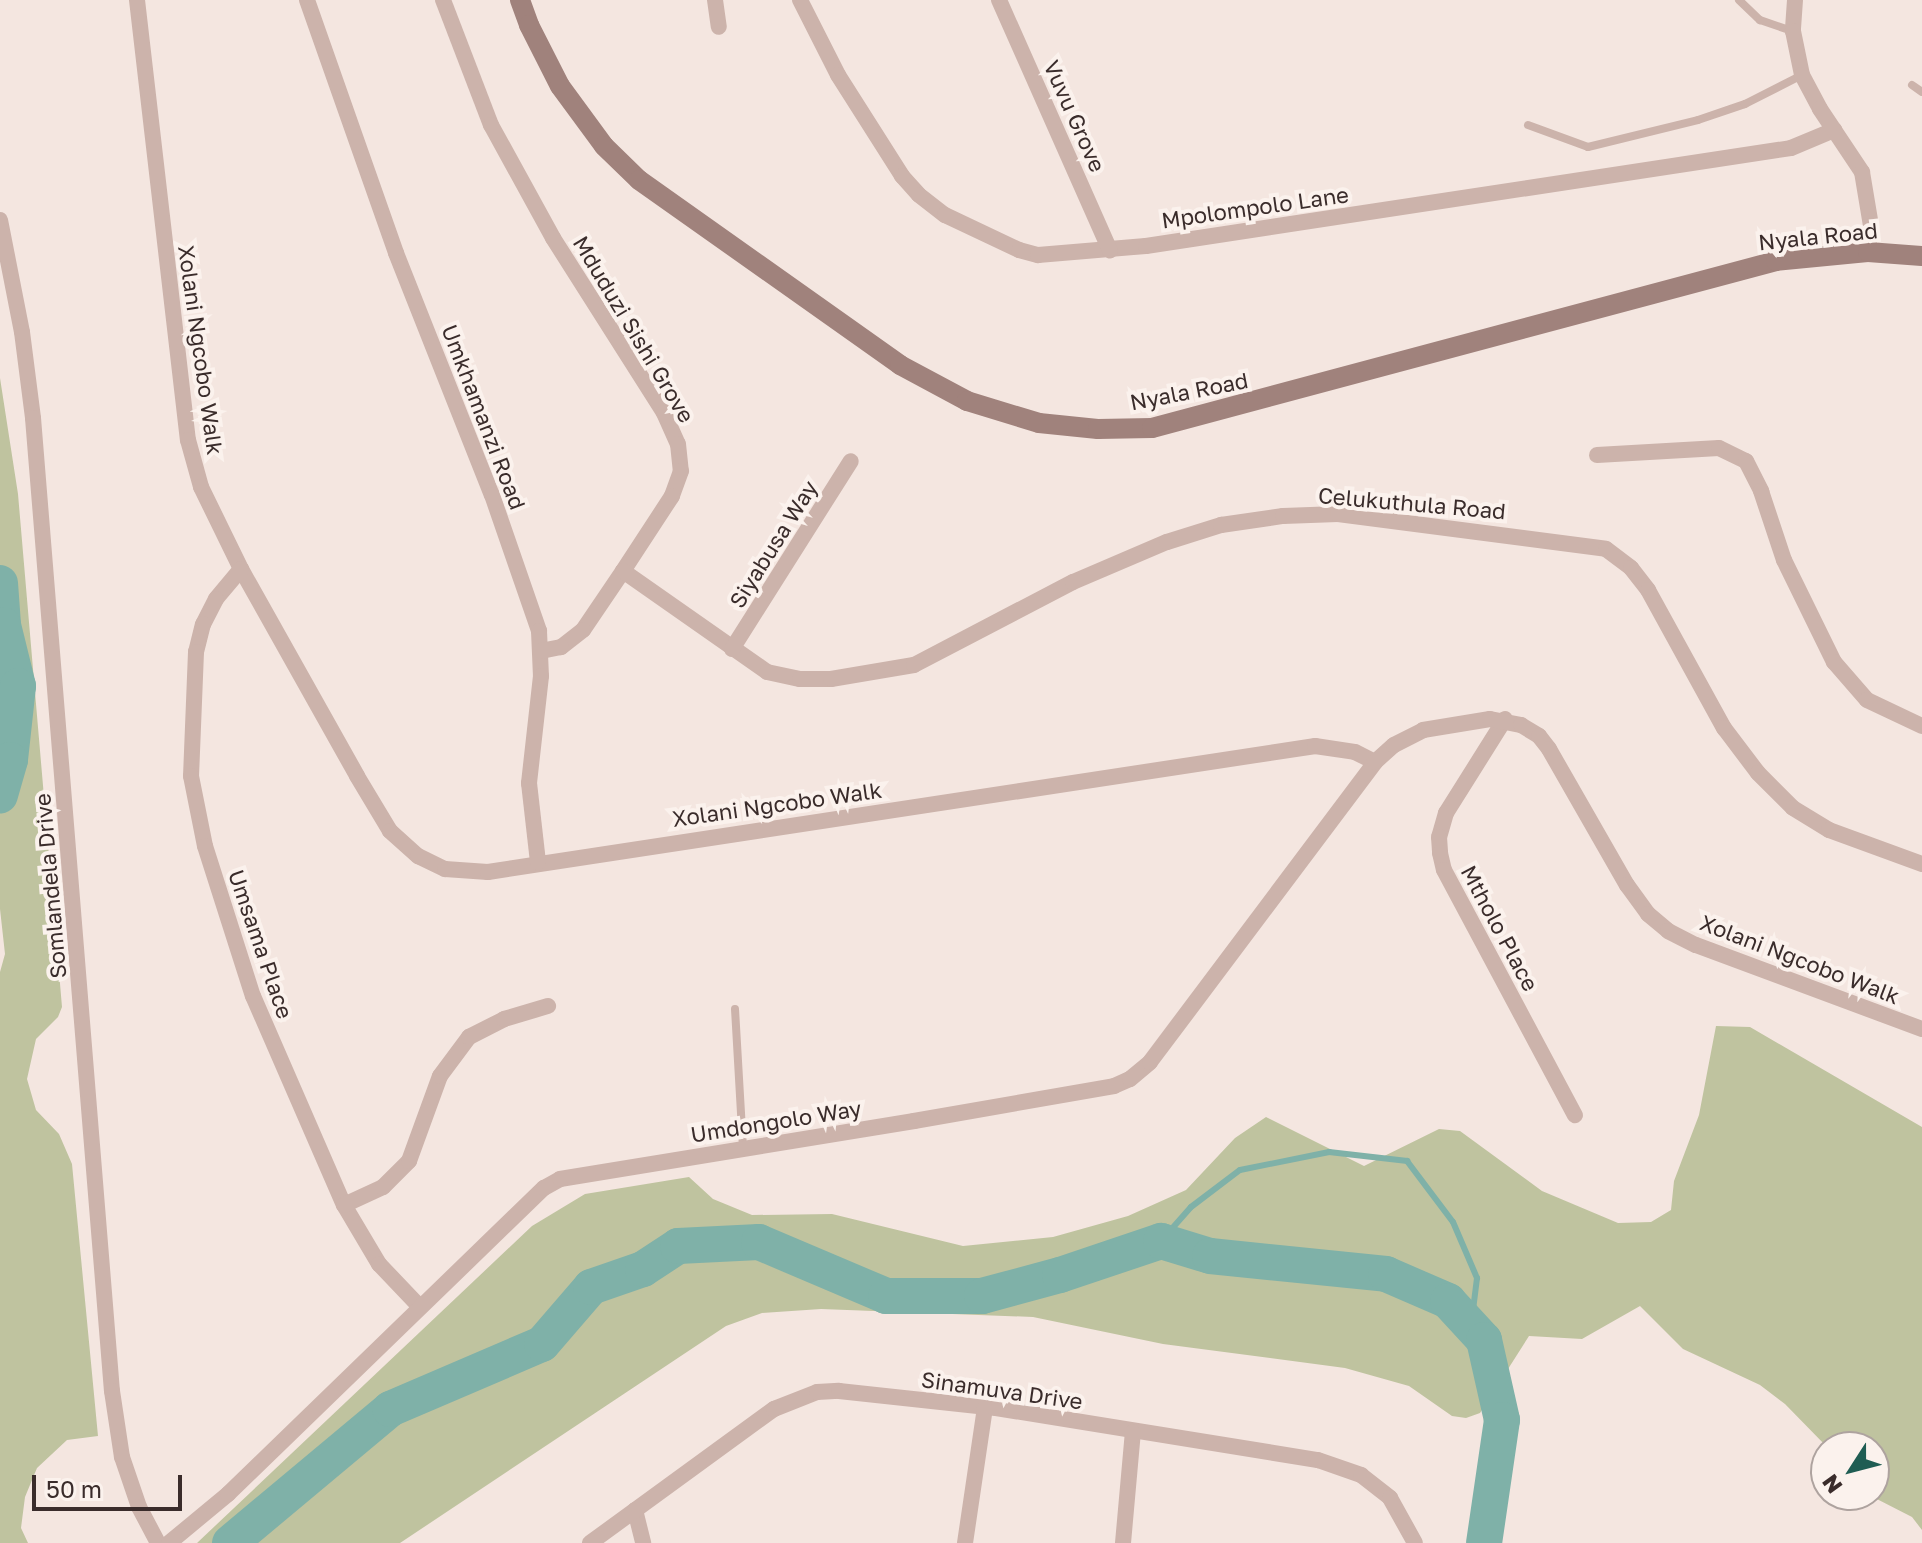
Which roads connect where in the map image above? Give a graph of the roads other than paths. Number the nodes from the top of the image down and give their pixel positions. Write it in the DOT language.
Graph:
graph roads {
  1 [pos="137,0"];
  2 [pos="307,0"];
  3 [pos="443,0"];
  4 [pos="520,0"];
  5 [pos="715,0"];
  6 [pos="800,0"];
  7 [pos="999,0"];
  8 [pos="1739,0"];
  9 [pos="1795,0"];
  10 [pos="719,27"];
  11 [pos="1793,31"];
  12 [pos="1802,75"];
  13 [pos="1912,85"];
  14 [pos="1922,92"];
  15 [pos="1528,125"];
  16 [pos="1834,130"];
  17 [pos="0,220"];
  18 [pos="1110,250"];
  19 [pos="1868,252"];
  20 [pos="1922,256"];
  21 [pos="1597,455"];
  22 [pos="851,461"];
  23 [pos="241,569"];
  24 [pos="623,571"];
  25 [pos="732,649"];
  26 [pos="541,651"];
  27 [pos="1505,719"];
  28 [pos="1922,726"];
  29 [pos="1375,762"];
  30 [pos="538,862"];
  31 [pos="1922,864"];
  32 [pos="548,1006"];
  33 [pos="735,1009"];
  34 [pos="1922,1029"];
  35 [pos="1575,1115"];
  36 [pos="743,1149"];
  37 [pos="344,1205"];
  38 [pos="420,1307"];
  39 [pos="985,1408"];
  40 [pos="1133,1432"];
  41 [pos="635,1510"];
  42 [pos="158,1543"];
  43 [pos="169,1543"];
  44 [pos="590,1543"];
  45 [pos="643,1543"];
  46 [pos="965,1543"];
  47 [pos="1123,1543"];
  48 [pos="1415,1543"];
  1 -- 23 [label="street, Xolani Ngcobo Walk"];
  2 -- 26 [label="street, Umkhamanzi Road"];
  3 -- 24 [label="street, Mduduzi Sishi Grove"];
  4 -- 19 [label="street, Nyala Road"];
  5 -- 10 [label="street"];
  6 -- 18 [label="street, Mpolompolo Lane"];
  7 -- 18 [label="street, Vuvu Grove"];
  8 -- 11 [label="lane"];
  9 -- 11 [label="street"];
  11 -- 12 [label="street"];
  12 -- 15 [label="lane"];
  12 -- 16 [label="street"];
  13 -- 14 [label="lane"];
  16 -- 18 [label="street, Mpolompolo Lane"];
  16 -- 19 [label="street"];
  17 -- 42 [label="street, Somlandela Drive"];
  19 -- 20 [label="street, Nyala Road"];
  21 -- 28 [label="street"];
  22 -- 25 [label="street, Siyabusa Way"];
  23 -- 30 [label="street, Xolani Ngcobo Walk"];
  23 -- 37 [label="street, Umsama Place"];
  24 -- 25 [label="street, Celukuthula Road"];
  24 -- 26 [label="street, Mduduzi Sishi Grove"];
  25 -- 31 [label="street, Celukuthula Road"];
  26 -- 30 [label="street, Umkhamanzi Road"];
  27 -- 29 [label="street"];
  27 -- 34 [label="street, Xolani Ngcobo Walk"];
  27 -- 35 [label="street, Mtholo Place"];
  29 -- 30 [label="street, Xolani Ngcobo Walk"];
  29 -- 36 [label="street, Umdongolo Way"];
  32 -- 37 [label="street"];
  33 -- 36 [label="lane"];
  36 -- 38 [label="street, Umdongolo Way"];
  37 -- 38 [label="street, Umsama Place"];
  38 -- 43 [label="street, Umdongolo Way"];
  39 -- 40 [label="street, Sinamuva Drive"];
  39 -- 41 [label="street, Sinamuva Drive"];
  39 -- 46 [label="street"];
  40 -- 47 [label="street"];
  40 -- 48 [label="street, Sinamuva Drive"];
  41 -- 44 [label="street, Sinamuva Drive"];
  41 -- 45 [label="street"];
}
